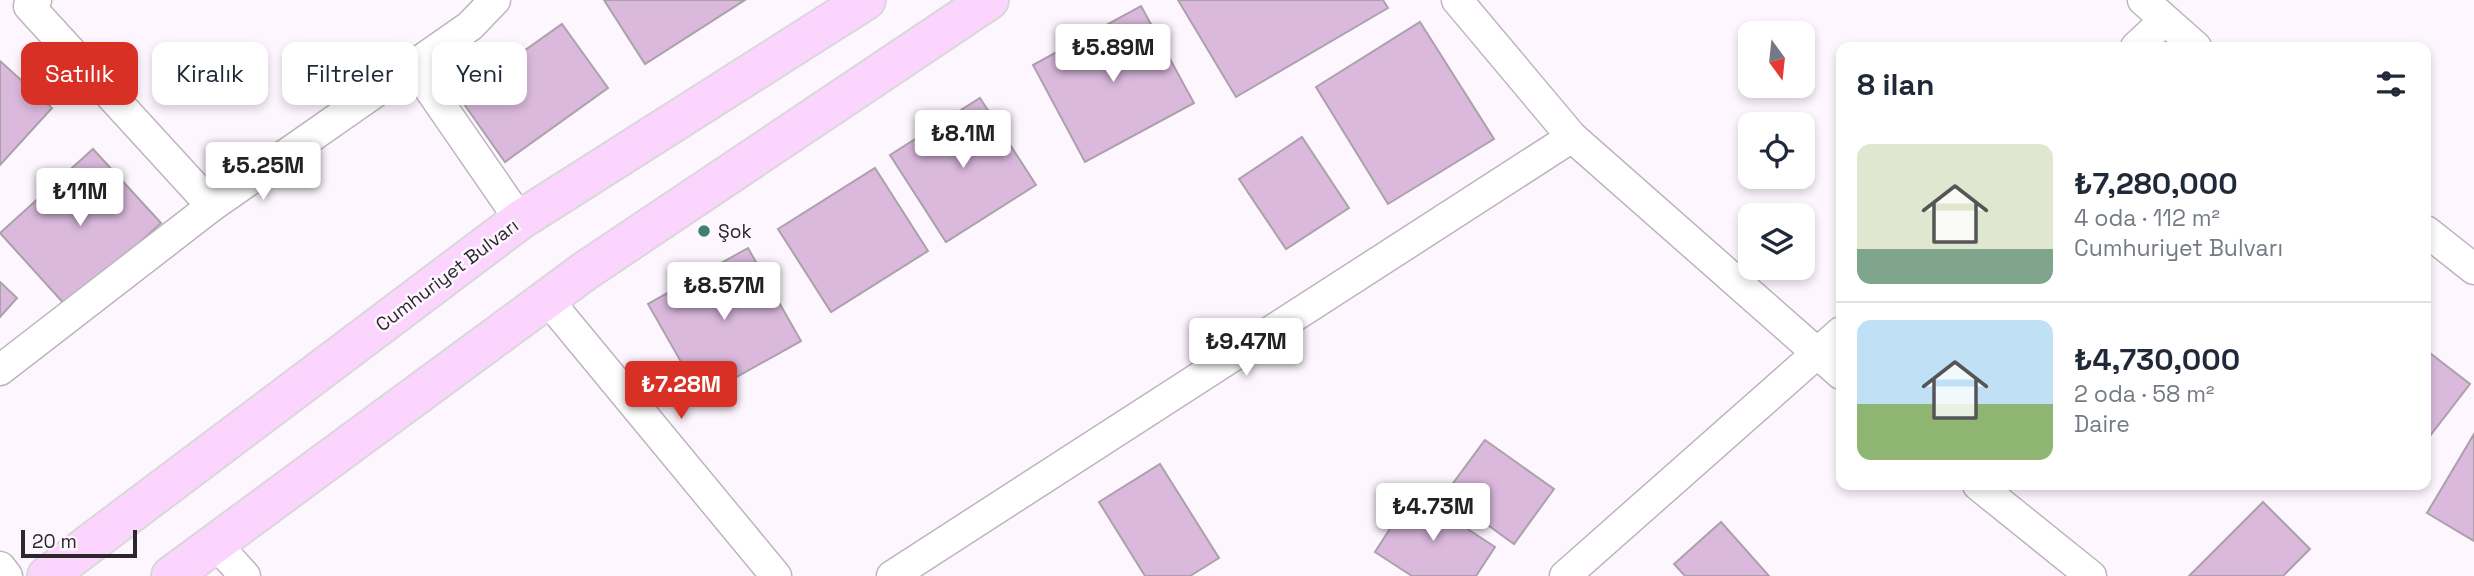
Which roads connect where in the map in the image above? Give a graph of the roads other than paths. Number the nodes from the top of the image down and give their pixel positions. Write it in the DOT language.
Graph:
graph roads {
  1 [pos="495,0"];
  2 [pos="866,0"];
  3 [pos="989,0"];
  4 [pos="1457,0"];
  5 [pos="2143,0"];
  6 [pos="29,2"];
  7 [pos="2165,20"];
  8 [pos="2141,42"];
  9 [pos="2190,42"];
  10 [pos="418,62"];
  11 [pos="418,72"];
  12 [pos="356,105"];
  13 [pos="1572,137"];
  14 [pos="212,206"];
  15 [pos="520,220"];
  16 [pos="2431,235"];
  17 [pos="2474,269"];
  18 [pos="547,299"];
  19 [pos="1836,337"];
  20 [pos="1817,355"];
  21 [pos="0,370"];
  22 [pos="1836,370"];
  23 [pos="1984,490"];
  24 [pos="215,543"];
  25 [pos="0,567"];
  26 [pos="7,576"];
  27 [pos="47,576"];
  28 [pos="171,576"];
  29 [pos="245,576"];
  30 [pos="776,576"];
  31 [pos="892,576"];
  32 [pos="1565,576"];
  33 [pos="2091,576"];
  1 -- 10 [label="street"];
  2 -- 15 [label="main road, Cumhuriyet Bulvarı"];
  3 -- 18 [label="main road"];
  4 -- 13 [label="street"];
  5 -- 7 [label="street"];
  6 -- 14 [label="street"];
  7 -- 8 [label="street"];
  7 -- 9 [label="street"];
  11 -- 15 [label="street"];
  12 -- 14 [label="street"];
  13 -- 20 [label="street"];
  13 -- 31 [label="street"];
  14 -- 21 [label="street"];
  15 -- 27 [label="main road, Cumhuriyet Bulvarı"];
  16 -- 17 [label="street"];
  18 -- 24 [label="main road"];
  18 -- 30 [label="street"];
  19 -- 20 [label="street"];
  20 -- 22 [label="street"];
  20 -- 32 [label="street"];
  23 -- 33 [label="street"];
  24 -- 28 [label="main road"];
  24 -- 29 [label="street"];
  25 -- 26 [label="street"];
}
